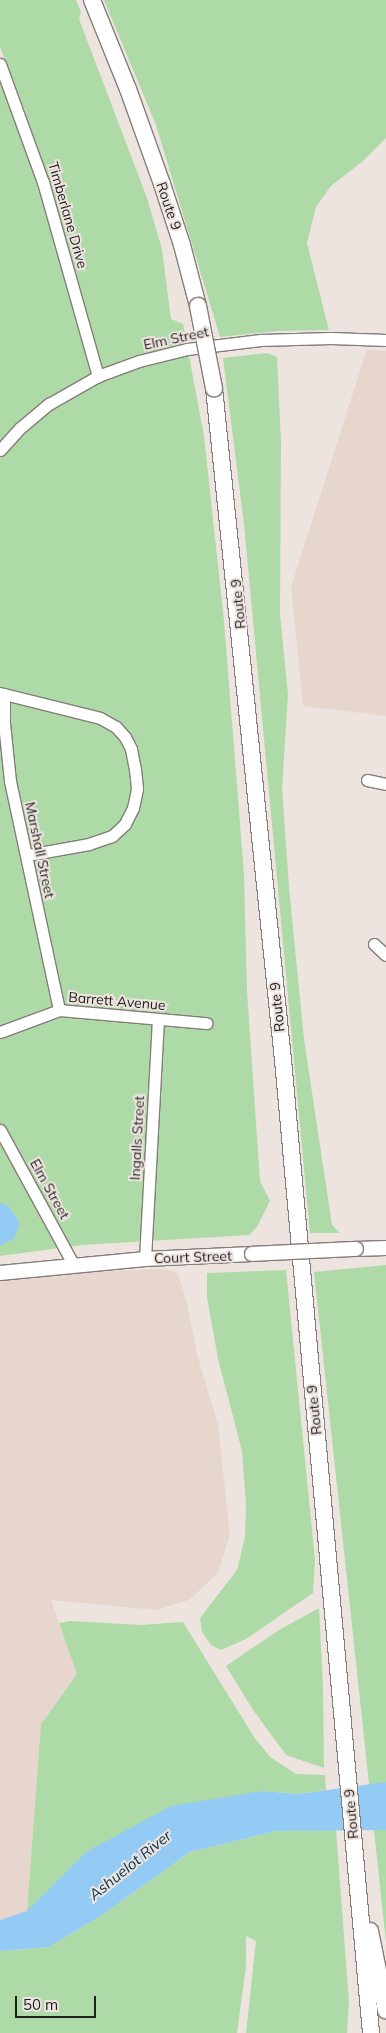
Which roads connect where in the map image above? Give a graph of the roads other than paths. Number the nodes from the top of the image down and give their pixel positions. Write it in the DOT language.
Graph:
graph roads {
  1 [pos="92,0"];
  2 [pos="0,64"];
  3 [pos="386,340"];
  4 [pos="98,376"];
  5 [pos="0,450"];
  6 [pos="2,694"];
  7 [pos="367,780"];
  8 [pos="386,784"];
  9 [pos="26,855"];
  10 [pos="374,944"];
  11 [pos="386,955"];
  12 [pos="58,1010"];
  13 [pos="158,1020"];
  14 [pos="206,1023"];
  15 [pos="0,1032"];
  16 [pos="0,1130"];
  17 [pos="386,1248"];
  18 [pos="145,1259"];
  19 [pos="73,1264"];
  20 [pos="0,1272"];
  21 [pos="356,1872"];
  22 [pos="365,1978"];
  23 [pos="386,2010"];
  24 [pos="360,2033"];
  25 [pos="371,2033"];
  1 -- 21 [label="highway, Route 9, bridge"];
  2 -- 4 [label="street, Timberlane Drive"];
  3 -- 4 [label="street, Elm Street"];
  4 -- 5 [label="street, Elm Street"];
  6 -- 9 [label="street, Marshall Street"];
  6 -- 9 [label="street"];
  7 -- 8 [label="street"];
  9 -- 12 [label="street, Marshall Street"];
  10 -- 11 [label="street"];
  12 -- 13 [label="street, Barrett Avenue"];
  12 -- 15 [label="street, Barrett Avenue"];
  13 -- 14 [label="street, Barrett Avenue"];
  13 -- 18 [label="street, Ingalls Street"];
  16 -- 19 [label="street, Elm Street"];
  17 -- 18 [label="main road, Court Street, bridge"];
  18 -- 19 [label="main road, Court Street"];
  19 -- 20 [label="main road, Court Street"];
  21 -- 22 [label="highway, Route 9"];
  21 -- 23 [label="highway"];
  22 -- 24 [label="highway"];
  22 -- 25 [label="highway, Route 9"];
}
